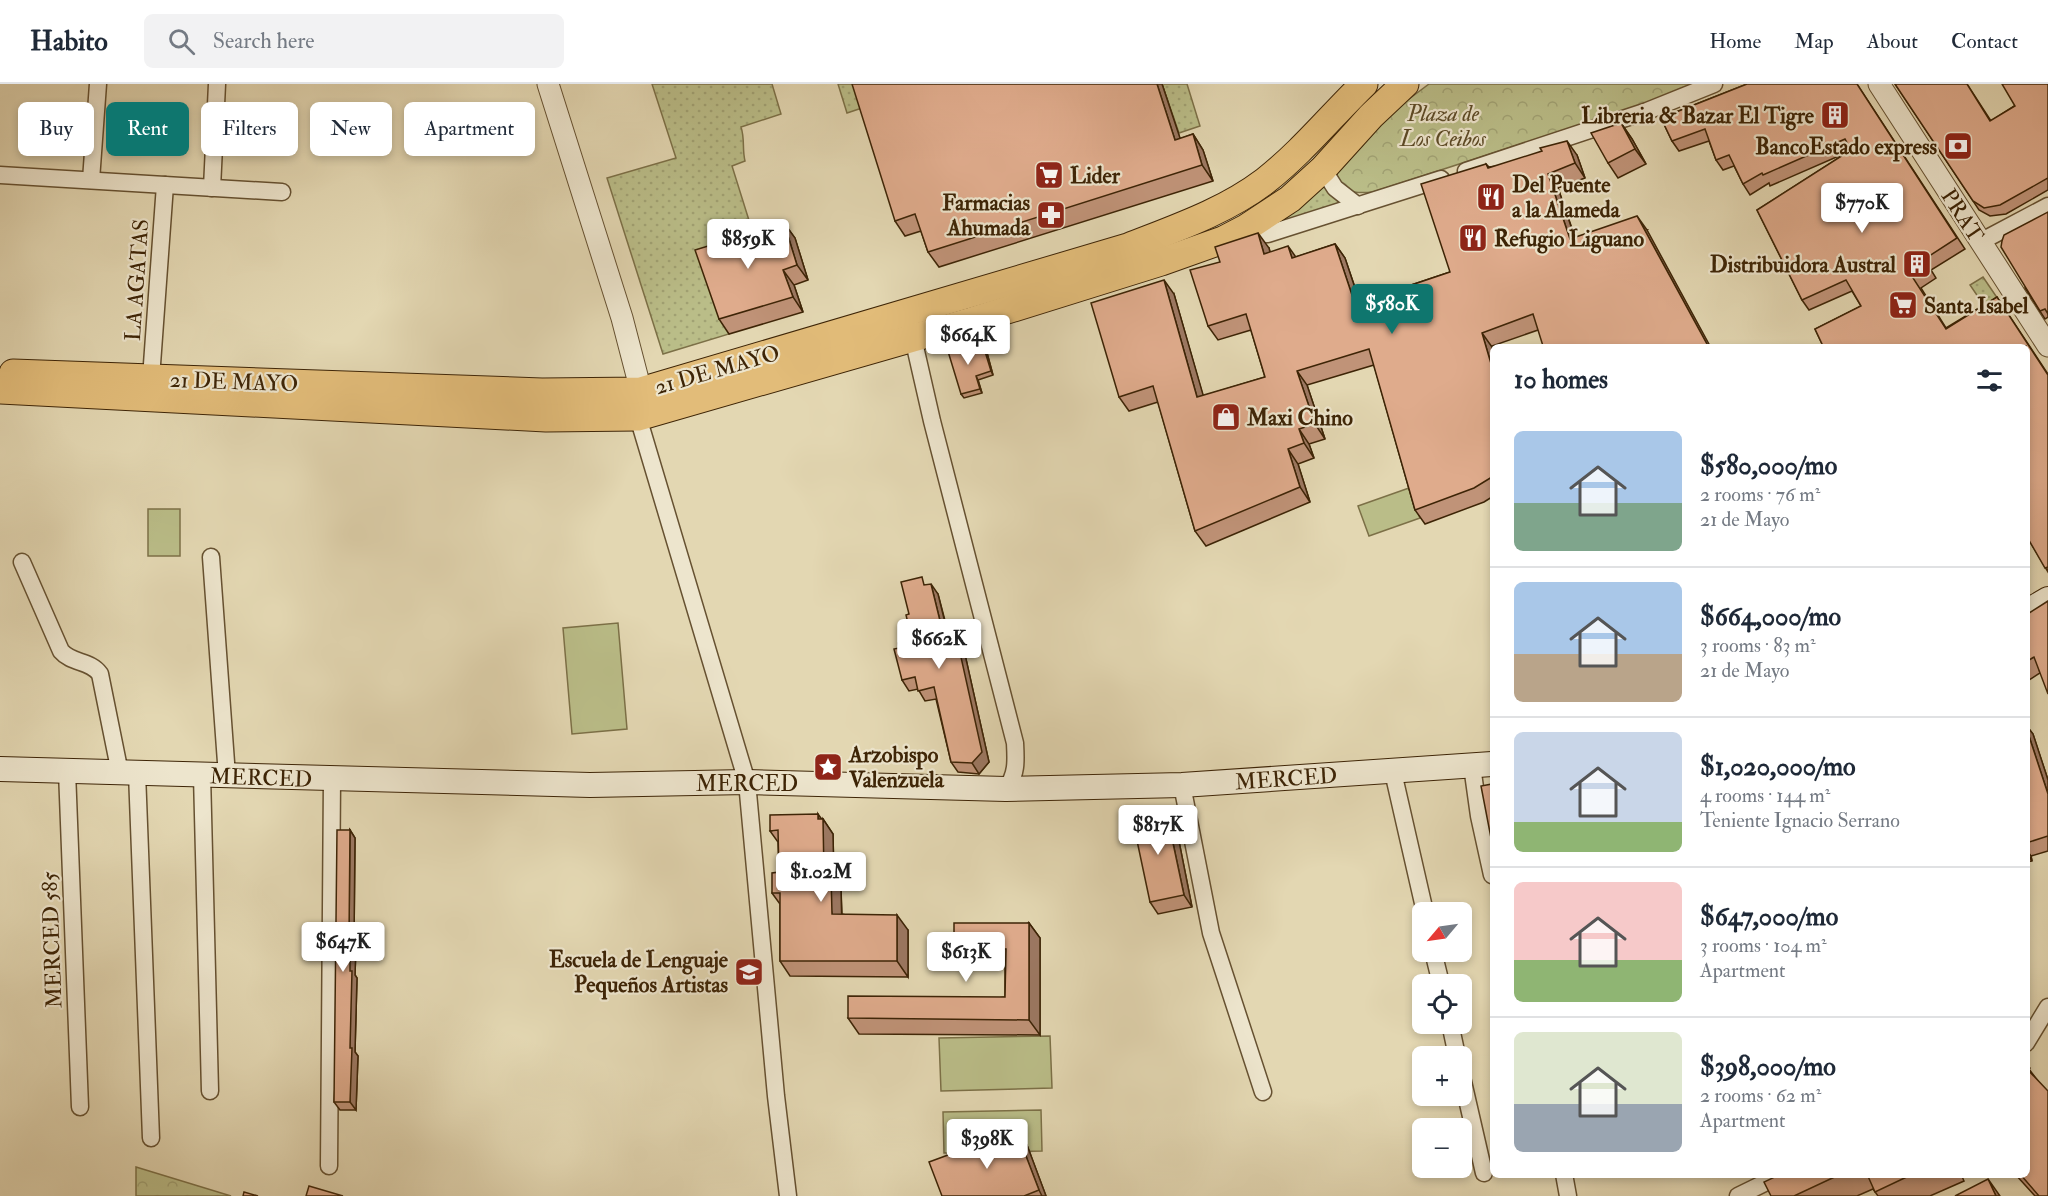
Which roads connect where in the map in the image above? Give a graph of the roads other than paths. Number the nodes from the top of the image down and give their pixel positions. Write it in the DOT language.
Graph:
graph roads {
  1 [pos="98,84"];
  2 [pos="217,84"];
  3 [pos="548,84"];
  4 [pos="1364,84"];
  5 [pos="1405,84"];
  6 [pos="1714,84"];
  7 [pos="1879,84"];
  8 [pos="1323,169"];
  9 [pos="0,175"];
  10 [pos="91,180"];
  11 [pos="165,185"];
  12 [pos="213,188"];
  13 [pos="282,192"];
  14 [pos="1358,206"];
  15 [pos="2048,206"];
  16 [pos="1234,235"];
  17 [pos="1980,242"];
  18 [pos="910,326"];
  19 [pos="2048,346"];
  20 [pos="0,372"];
  21 [pos="151,378"];
  22 [pos="0,390"];
  23 [pos="640,404"];
  24 [pos="211,557"];
  25 [pos="22,562"];
  26 [pos="2048,599"];
  27 [pos="2030,610"];
  28 [pos="1482,765"];
  29 [pos="0,769"];
  30 [pos="67,771"];
  31 [pos="1393,772"];
  32 [pos="128,773"];
  33 [pos="202,775"];
  34 [pos="227,776"];
  35 [pos="332,779"];
  36 [pos="747,782"];
  37 [pos="1182,785"];
  38 [pos="1006,789"];
  39 [pos="1490,865"];
  40 [pos="1423,902"];
  41 [pos="2048,1006"];
  42 [pos="2030,1036"];
  43 [pos="210,1091"];
  44 [pos="1263,1092"];
  45 [pos="1469,1106"];
  46 [pos="80,1107"];
  47 [pos="151,1137"];
  48 [pos="328,1166"];
  49 [pos="1484,1173"];
  50 [pos="1565,1178"];
  51 [pos="1775,1178"];
  52 [pos="788,1196"];
  53 [pos="1568,1196"];
  54 [pos="1738,1196"];
  1 -- 10 [label="street"];
  2 -- 12 [label="street"];
  3 -- 23 [label="street"];
  4 -- 18 [label="main road, 21 DE MAYO"];
  5 -- 8 [label="main road, 21 DE MAYO"];
  6 -- 14 [label="street, 21 DE MAYO"];
  7 -- 17 [label="street, PRAT"];
  8 -- 14 [label="street"];
  8 -- 16 [label="main road, 21 DE MAYO"];
  9 -- 10 [label="street"];
  10 -- 11 [label="street"];
  11 -- 12 [label="street"];
  11 -- 21 [label="street, LA AGATAS"];
  12 -- 13 [label="street"];
  14 -- 16 [label="street, 21 DE MAYO"];
  15 -- 17 [label="street"];
  16 -- 18 [label="main road, 21 DE MAYO"];
  17 -- 19 [label="street, PRAT"];
  18 -- 23 [label="main road, 21 DE MAYO"];
  18 -- 38 [label="street"];
  20 -- 21 [label="main road, 21 DE MAYO"];
  21 -- 23 [label="main road, 21 DE MAYO"];
  22 -- 23 [label="main road, 21 DE MAYO"];
  23 -- 36 [label="street"];
  24 -- 34 [label="street"];
  25 -- 32 [label="street"];
  26 -- 27 [label="main road"];
  28 -- 31 [label="main road, MERCED"];
  28 -- 39 [label="street"];
  29 -- 30 [label="main road, MERCED"];
  30 -- 32 [label="main road, MERCED"];
  30 -- 46 [label="street, MERCED 585"];
  31 -- 37 [label="main road, MERCED"];
  31 -- 40 [label="street"];
  32 -- 33 [label="main road, MERCED"];
  32 -- 47 [label="street"];
  33 -- 34 [label="main road, MERCED"];
  33 -- 43 [label="street"];
  34 -- 35 [label="main road, MERCED"];
  35 -- 36 [label="main road, MERCED"];
  35 -- 48 [label="street"];
  36 -- 38 [label="main road, MERCED"];
  36 -- 52 [label="street"];
  37 -- 38 [label="main road, MERCED"];
  37 -- 44 [label="street"];
  41 -- 42 [label="street"];
  45 -- 49 [label="street"];
  50 -- 53 [label="street"];
  51 -- 54 [label="street"];
}
